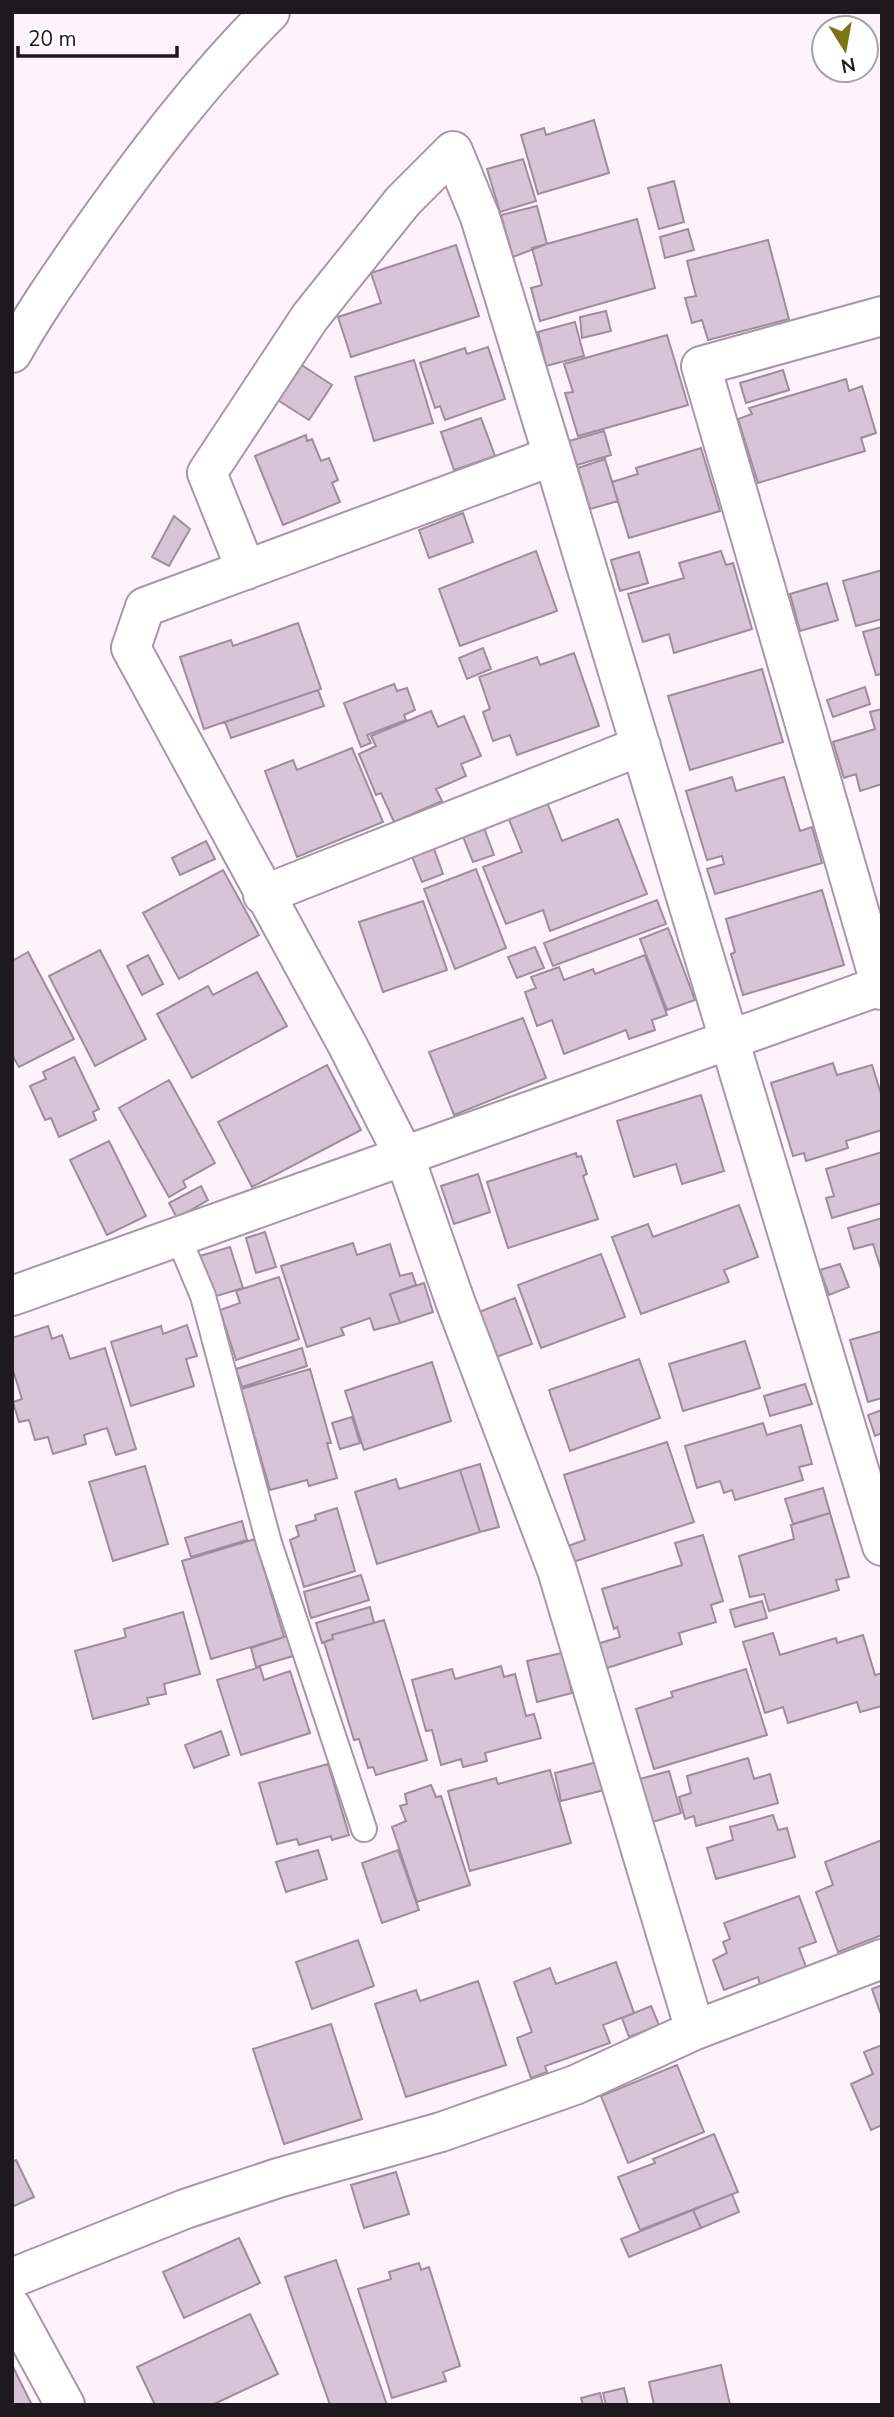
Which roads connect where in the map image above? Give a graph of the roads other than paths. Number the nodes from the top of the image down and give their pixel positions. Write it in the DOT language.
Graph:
graph roads {
  1 [pos="270,12"];
  2 [pos="882,316"];
  3 [pos="12,353"];
  4 [pos="553,456"];
  5 [pos="246,570"];
  6 [pos="641,746"];
  7 [pos="263,895"];
  8 [pos="880,981"];
  9 [pos="727,1038"];
  10 [pos="405,1158"];
  11 [pos="179,1239"];
  12 [pos="12,1296"];
  13 [pos="882,1546"];
  14 [pos="364,1829"];
  15 [pos="882,1959"];
  16 [pos="695,2030"];
  17 [pos="12,2278"];
  18 [pos="12,2308"];
  19 [pos="65,2405"];
  1 -- 3 [label="street"];
  2 -- 8 [label="street"];
  4 -- 5 [label="street"];
  4 -- 5 [label="street"];
  4 -- 6 [label="street"];
  5 -- 7 [label="street"];
  6 -- 7 [label="street"];
  6 -- 9 [label="street"];
  7 -- 10 [label="street"];
  8 -- 9 [label="street"];
  9 -- 10 [label="street"];
  9 -- 13 [label="street"];
  10 -- 11 [label="street"];
  10 -- 16 [label="street"];
  11 -- 12 [label="street"];
  11 -- 14 [label="lane"];
  15 -- 16 [label="street"];
  16 -- 17 [label="street"];
  18 -- 19 [label="street"];
}
